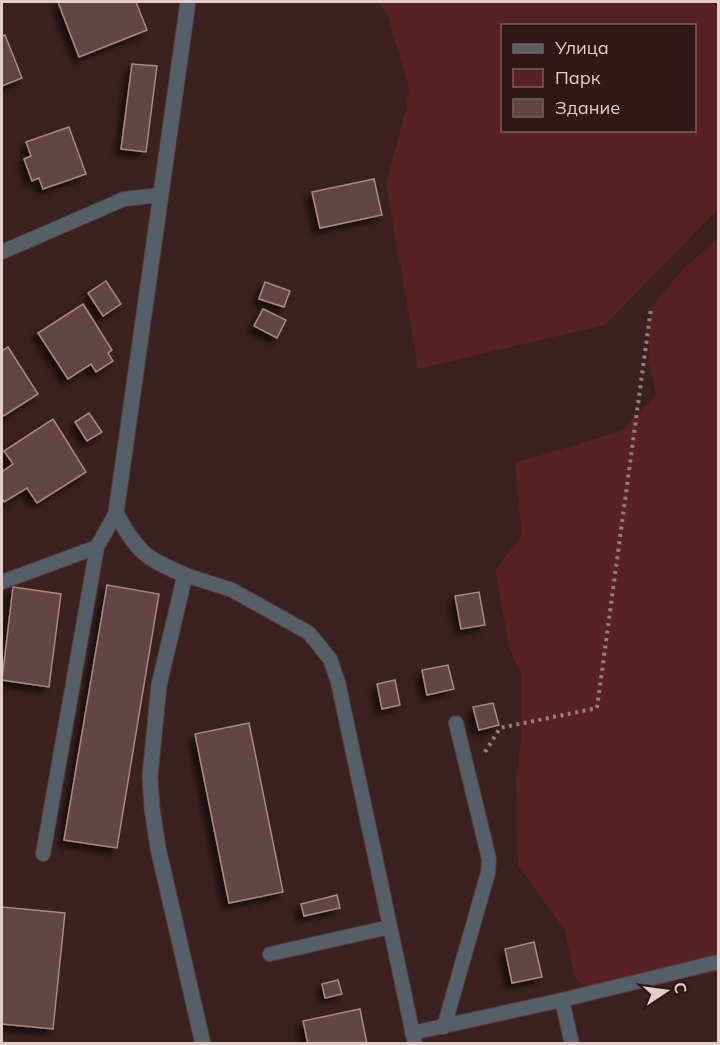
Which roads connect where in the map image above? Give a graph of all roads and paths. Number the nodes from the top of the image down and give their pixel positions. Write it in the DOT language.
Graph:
graph roads {
  1 [pos="188,2"];
  2 [pos="160,195"];
  3 [pos="2,252"];
  4 [pos="651,308"];
  5 [pos="116,513"];
  6 [pos="97,547"];
  7 [pos="185,575"];
  8 [pos="2,582"];
  9 [pos="456,723"];
  10 [pos="483,755"];
  11 [pos="44,854"];
  12 [pos="390,927"];
  13 [pos="270,954"];
  14 [pos="718,962"];
  15 [pos="562,1000"];
  16 [pos="444,1027"];
  17 [pos="414,1038"];
  18 [pos="202,1044"];
  19 [pos="572,1044"];
  1 -- 2 [label="street"];
  2 -- 3 [label="lane"];
  2 -- 5 [label="street"];
  4 -- 10 [label="path"];
  5 -- 6 [label="lane"];
  5 -- 7 [label="street"];
  6 -- 8 [label="lane"];
  6 -- 11 [label="lane"];
  7 -- 12 [label="lane"];
  7 -- 18 [label="street"];
  9 -- 16 [label="lane"];
  12 -- 13 [label="lane"];
  12 -- 17 [label="lane"];
  14 -- 15 [label="lane"];
  15 -- 16 [label="lane"];
  15 -- 19 [label="lane"];
  16 -- 17 [label="lane"];
}
